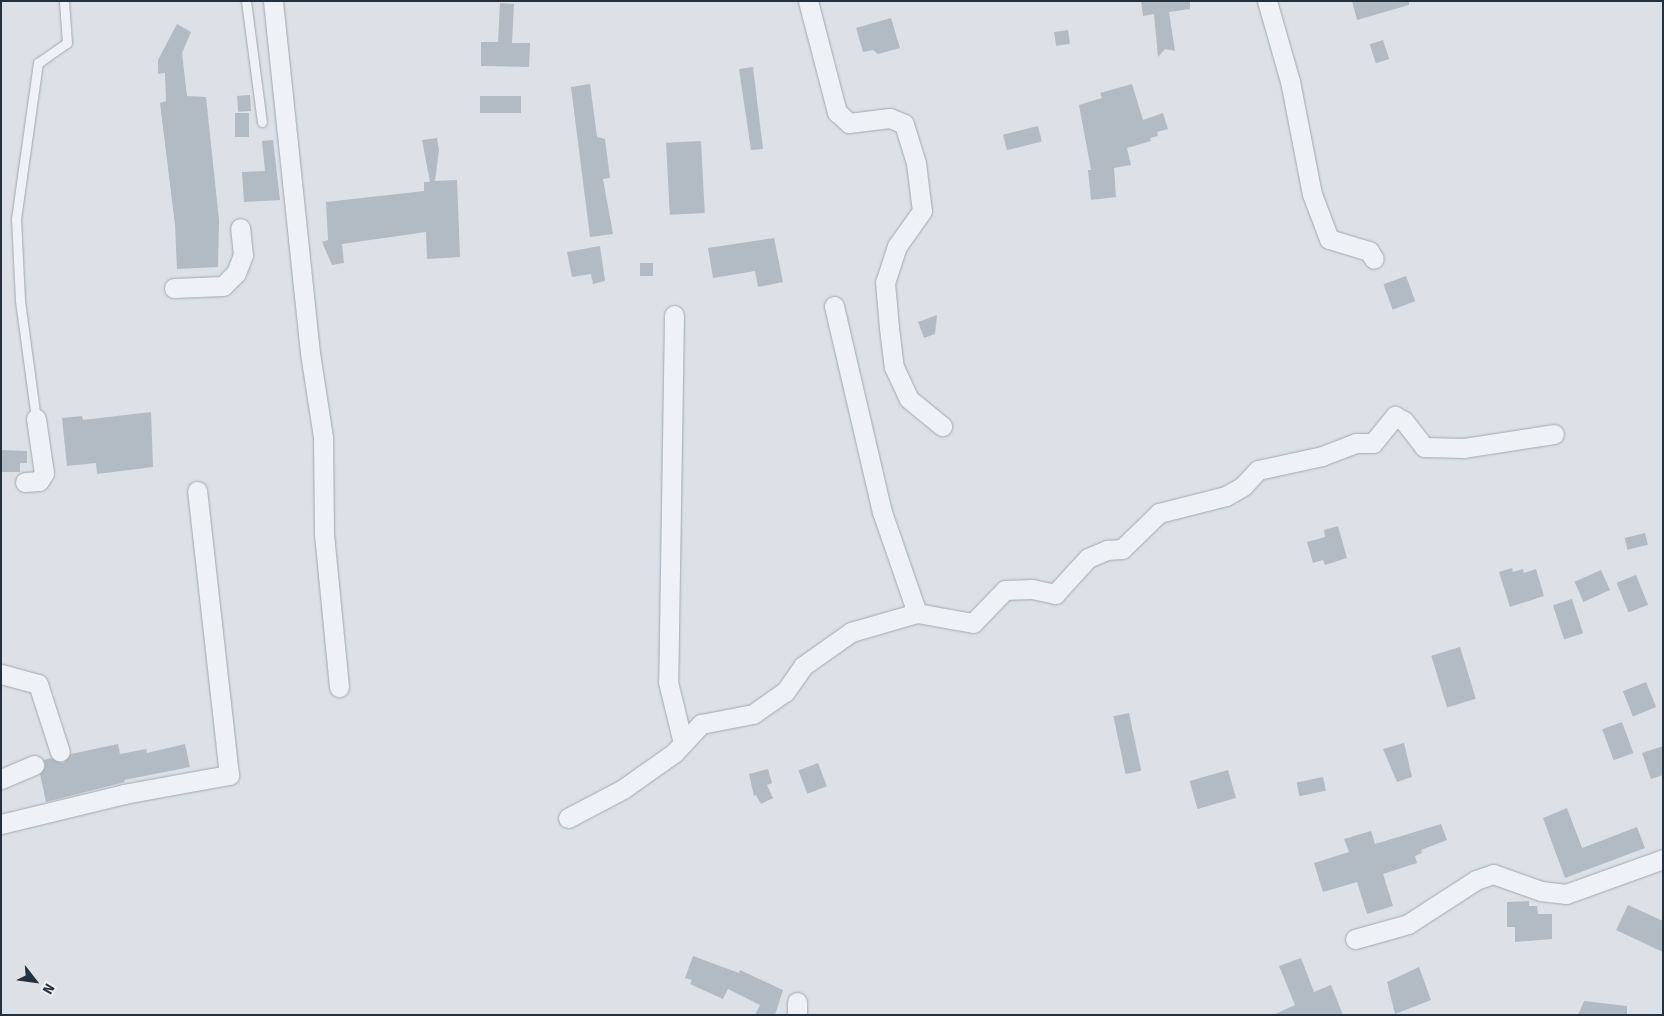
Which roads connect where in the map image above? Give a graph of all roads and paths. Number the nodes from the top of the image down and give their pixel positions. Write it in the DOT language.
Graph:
graph roads {
  1 [pos="64,1"];
  2 [pos="246,1"];
  3 [pos="273,1"];
  4 [pos="808,1"];
  5 [pos="1267,1"];
  6 [pos="262,122"];
  7 [pos="240,228"];
  8 [pos="1374,259"];
  9 [pos="174,288"];
  10 [pos="834,306"];
  11 [pos="674,315"];
  12 [pos="36,419"];
  13 [pos="942,426"];
  14 [pos="1554,434"];
  15 [pos="25,482"];
  16 [pos="197,491"];
  17 [pos="917,613"];
  18 [pos="1,674"];
  19 [pos="340,687"];
  20 [pos="683,743"];
  21 [pos="60,752"];
  22 [pos="34,766"];
  23 [pos="1,779"];
  24 [pos="568,818"];
  25 [pos="1,824"];
  26 [pos="1663,859"];
  27 [pos="1356,939"];
  1 -- 12 [label="lane"];
  2 -- 6 [label="lane"];
  3 -- 19 [label="street"];
  4 -- 13 [label="street"];
  5 -- 8 [label="street"];
  7 -- 9 [label="street"];
  10 -- 17 [label="street"];
  11 -- 20 [label="street"];
  12 -- 15 [label="street"];
  14 -- 17 [label="street"];
  16 -- 25 [label="street"];
  17 -- 20 [label="street"];
  18 -- 21 [label="street"];
  20 -- 24 [label="street"];
  22 -- 23 [label="street"];
  26 -- 27 [label="street"];
}
